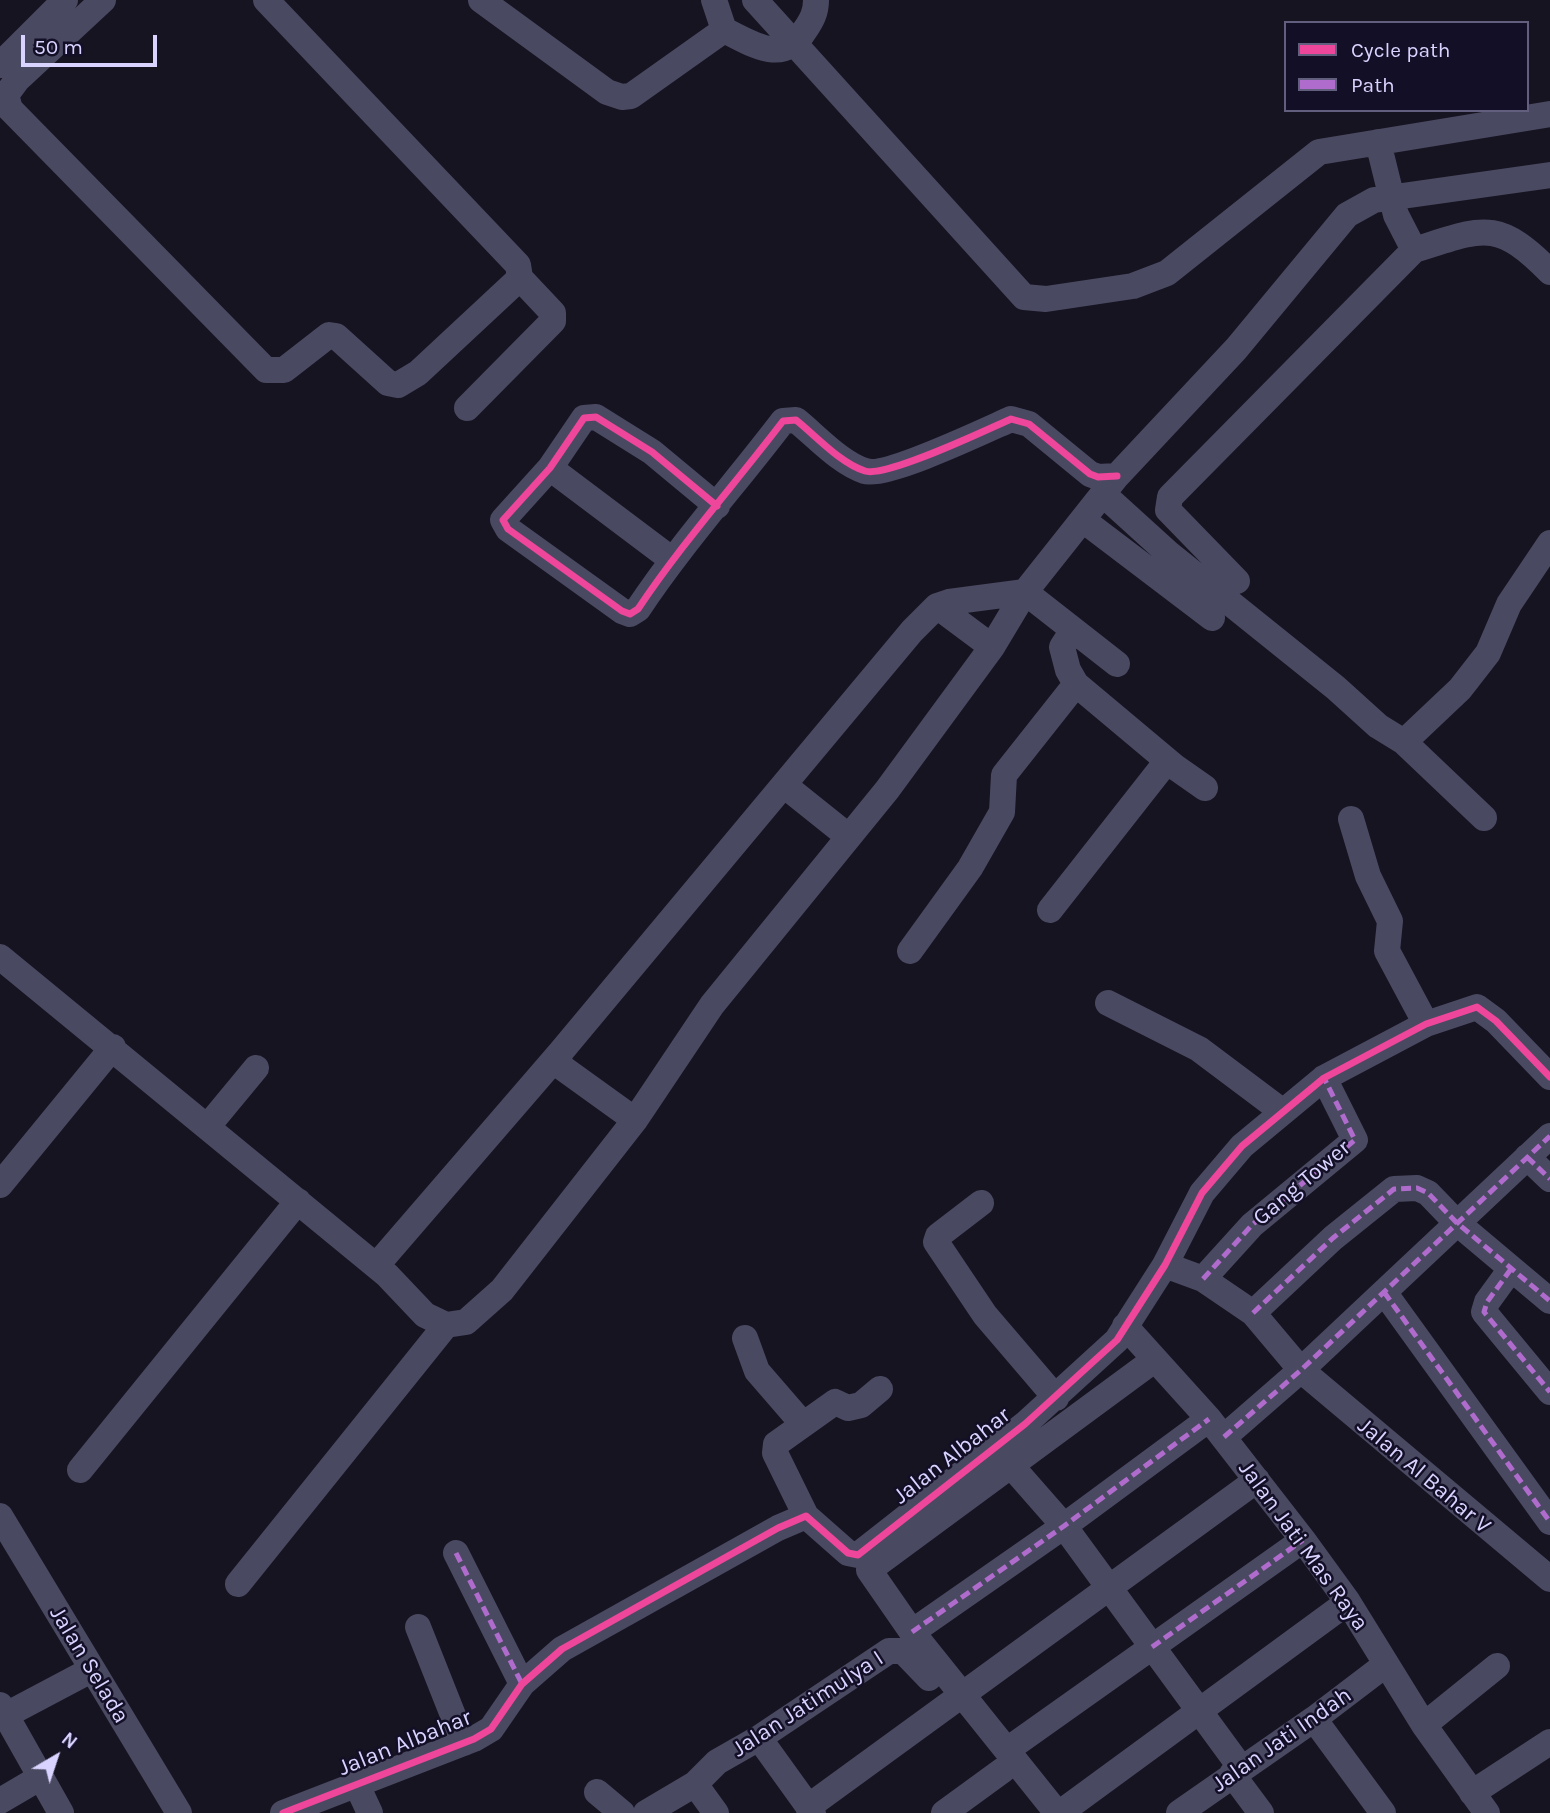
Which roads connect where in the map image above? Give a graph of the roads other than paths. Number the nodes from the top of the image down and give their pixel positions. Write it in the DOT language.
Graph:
graph roads {
  1 [pos="65,0"];
  2 [pos="266,0"];
  3 [pos="481,0"];
  4 [pos="714,0"];
  5 [pos="755,0"];
  6 [pos="816,0"];
  7 [pos="97,2"];
  8 [pos="724,30"];
  9 [pos="797,44"];
  10 [pos="0,65"];
  11 [pos="1550,114"];
  12 [pos="1384,167"];
  13 [pos="1550,175"];
  14 [pos="1414,250"];
  15 [pos="1550,272"];
  16 [pos="520,278"];
  17 [pos="467,408"];
  18 [pos="550,468"];
  19 [pos="1110,485"];
  20 [pos="717,506"];
  21 [pos="1083,520"];
  22 [pos="1550,543"];
  23 [pos="671,559"];
  24 [pos="1237,580"];
  25 [pos="1025,592"];
  26 [pos="937,606"];
  27 [pos="1212,618"];
  28 [pos="1073,629"];
  29 [pos="992,647"];
  30 [pos="1117,664"];
  31 [pos="1076,684"];
  32 [pos="1404,742"];
  33 [pos="1167,761"];
  34 [pos="784,785"];
  35 [pos="1206,788"];
  36 [pos="1484,818"];
  37 [pos="1350,819"];
  38 [pos="849,837"];
  39 [pos="1051,910"];
  40 [pos="909,951"];
  41 [pos="0,957"];
  42 [pos="1108,1003"];
  43 [pos="1426,1024"];
  44 [pos="113,1047"];
  45 [pos="559,1054"];
  46 [pos="256,1068"];
  47 [pos="1324,1077"];
  48 [pos="1550,1077"];
  49 [pos="1283,1112"];
  50 [pos="635,1120"];
  51 [pos="208,1126"];
  52 [pos="1550,1136"];
  53 [pos="1527,1157"];
  54 [pos="1550,1179"];
  55 [pos="0,1185"];
  56 [pos="298,1201"];
  57 [pos="981,1203"];
  58 [pos="1456,1222"];
  59 [pos="1166,1265"];
  60 [pos="376,1266"];
  61 [pos="1511,1269"];
  62 [pos="1203,1279"];
  63 [pos="1384,1292"];
  64 [pos="1550,1301"];
  65 [pos="1253,1313"];
  66 [pos="446,1325"];
  67 [pos="1125,1326"];
  68 [pos="744,1338"];
  69 [pos="1154,1360"];
  70 [pos="1301,1370"];
  71 [pos="880,1389"];
  72 [pos="1550,1392"];
  73 [pos="1062,1393"];
  74 [pos="1085,1412"];
  75 [pos="802,1423"];
  76 [pos="1217,1428"];
  77 [pos="1003,1456"];
  78 [pos="80,1470"];
  79 [pos="1257,1480"];
  80 [pos="806,1516"];
  81 [pos="1550,1522"];
  82 [pos="1064,1526"];
  83 [pos="4,1534"];
  84 [pos="1303,1540"];
  85 [pos="456,1553"];
  86 [pos="1550,1579"];
  87 [pos="238,1584"];
  88 [pos="1108,1587"];
  89 [pos="1348,1602"];
  90 [pos="418,1627"];
  91 [pos="912,1632"];
  92 [pos="1152,1647"];
  93 [pos="1384,1665"];
  94 [pos="1497,1666"];
  95 [pos="91,1670"];
  96 [pos="522,1685"];
  97 [pos="956,1698"];
  98 [pos="1198,1709"];
  99 [pos="3,1710"];
  100 [pos="1314,1719"];
  101 [pos="1424,1725"];
  102 [pos="759,1738"];
  103 [pos="1550,1742"];
  104 [pos="464,1743"];
  105 [pos="1005,1760"];
  106 [pos="1237,1771"];
  107 [pos="41,1777"];
  108 [pos="695,1784"];
  109 [pos="597,1792"];
  110 [pos="0,1801"];
  111 [pos="359,1803"];
  112 [pos="1480,1803"];
  113 [pos="810,1810"];
  114 [pos="61,1813"];
  115 [pos="178,1813"];
  116 [pos="283,1813"];
  117 [pos="622,1813"];
  118 [pos="646,1813"];
  119 [pos="716,1813"];
  120 [pos="944,1813"];
  121 [pos="1038,1813"];
  122 [pos="1058,1813"];
  123 [pos="1179,1813"];
  124 [pos="1261,1813"];
  125 [pos="1383,1813"];
  1 -- 10 [label="street"];
  2 -- 16 [label="street"];
  3 -- 8 [label="street"];
  4 -- 8 [label="street"];
  5 -- 9 [label="street"];
  6 -- 9 [label="street"];
  7 -- 16 [label="street"];
  8 -- 9 [label="street"];
  9 -- 12 [label="street"];
  11 -- 12 [label="street"];
  12 -- 13 [label="street"];
  12 -- 14 [label="street"];
  12 -- 19 [label="street"];
  14 -- 15 [label="street"];
  14 -- 24 [label="street"];
  16 -- 17 [label="street"];
  18 -- 20 [label="street"];
  18 -- 23 [label="street"];
  18 -- 23 [label="street"];
  19 -- 20 [label="street"];
  19 -- 21 [label="street"];
  19 -- 32 [label="street"];
  20 -- 23 [label="street"];
  21 -- 25 [label="street"];
  21 -- 27 [label="street"];
  22 -- 32 [label="street"];
  25 -- 26 [label="street"];
  25 -- 28 [label="street"];
  25 -- 29 [label="street"];
  26 -- 29 [label="street"];
  26 -- 34 [label="street"];
  28 -- 30 [label="street"];
  28 -- 31 [label="street"];
  29 -- 38 [label="street"];
  31 -- 33 [label="street"];
  31 -- 40 [label="street"];
  32 -- 36 [label="street"];
  33 -- 35 [label="street"];
  33 -- 39 [label="street"];
  34 -- 38 [label="street"];
  34 -- 45 [label="street"];
  37 -- 43 [label="street"];
  38 -- 50 [label="street"];
  41 -- 44 [label="street"];
  42 -- 49 [label="street"];
  43 -- 47 [label="street, Jalan Albahar"];
  43 -- 48 [label="street, Jalan Albahar"];
  44 -- 51 [label="street"];
  44 -- 55 [label="street"];
  45 -- 50 [label="street"];
  45 -- 60 [label="street"];
  46 -- 51 [label="street"];
  47 -- 49 [label="street, Jalan Albahar"];
  47 -- 62 [label="street, Gang Tower"];
  49 -- 59 [label="street, Jalan Albahar"];
  50 -- 66 [label="street"];
  51 -- 56 [label="street"];
  52 -- 53 [label="street"];
  53 -- 54 [label="street"];
  53 -- 58 [label="street"];
  56 -- 60 [label="street"];
  56 -- 78 [label="street"];
  57 -- 73 [label="street"];
  58 -- 61 [label="street"];
  58 -- 63 [label="street"];
  58 -- 65 [label="street"];
  59 -- 62 [label="street, Jalan Al Bahar V"];
  59 -- 67 [label="street, Jalan Albahar"];
  60 -- 66 [label="street"];
  61 -- 64 [label="street"];
  61 -- 72 [label="street"];
  62 -- 65 [label="street, Jalan Al Bahar V"];
  63 -- 70 [label="street"];
  63 -- 81 [label="street"];
  65 -- 70 [label="street, Jalan Al Bahar V"];
  66 -- 87 [label="street"];
  67 -- 69 [label="street, Jalan Jati Mas Raya"];
  67 -- 73 [label="street, Jalan Albahar"];
  68 -- 75 [label="street"];
  69 -- 74 [label="street"];
  69 -- 76 [label="street, Jalan Jati Mas Raya"];
  70 -- 76 [label="street"];
  70 -- 86 [label="street, Jalan Al Bahar V"];
  71 -- 75 [label="street"];
  73 -- 74 [label="street"];
  73 -- 77 [label="street, Jalan Albahar"];
  74 -- 77 [label="street"];
  75 -- 80 [label="street"];
  76 -- 79 [label="street, Jalan Jati Mas Raya"];
  76 -- 82 [label="street"];
  77 -- 80 [label="street, Jalan Albahar"];
  77 -- 82 [label="street"];
  77 -- 91 [label="street"];
  79 -- 84 [label="street, Jalan Jati Mas Raya"];
  79 -- 88 [label="street"];
  80 -- 96 [label="street, Jalan Albahar"];
  82 -- 88 [label="street"];
  82 -- 91 [label="street"];
  83 -- 95 [label="street, Jalan Selada"];
  84 -- 89 [label="street, Jalan Jati Mas Raya"];
  84 -- 92 [label="street"];
  85 -- 96 [label="street"];
  88 -- 92 [label="street"];
  88 -- 97 [label="street"];
  89 -- 93 [label="street, Jalan Jati Mas Raya"];
  89 -- 98 [label="street"];
  90 -- 104 [label="street"];
  91 -- 97 [label="street"];
  92 -- 98 [label="street"];
  92 -- 105 [label="street"];
  93 -- 100 [label="street, Jalan Jati Indah"];
  93 -- 101 [label="street, Jalan Jati Mas Raya"];
  94 -- 101 [label="street"];
  95 -- 99 [label="street"];
  95 -- 115 [label="street, Jalan Selada"];
  96 -- 104 [label="street, Jalan Albahar"];
  97 -- 102 [label="street, Jalan Jatimulya I"];
  97 -- 105 [label="street, Jalan Jatimulya I"];
  97 -- 113 [label="street"];
  98 -- 106 [label="street"];
  98 -- 122 [label="street"];
  99 -- 107 [label="street"];
  100 -- 106 [label="street, Jalan Jati Indah"];
  100 -- 125 [label="street"];
  101 -- 112 [label="street, Jalan Jati Mas Raya"];
  102 -- 108 [label="street, Jalan Jatimulya I"];
  102 -- 113 [label="street"];
  103 -- 112 [label="street"];
  104 -- 111 [label="street, Jalan Albahar"];
  105 -- 120 [label="street"];
  105 -- 121 [label="street, Jalan Jatimulya I"];
  105 -- 122 [label="street"];
  106 -- 123 [label="street, Jalan Jati Indah"];
  106 -- 124 [label="street"];
  107 -- 110 [label="street"];
  107 -- 114 [label="street"];
  108 -- 118 [label="street, Jalan Jatimulya I"];
  108 -- 119 [label="street"];
  109 -- 117 [label="street"];
  111 -- 116 [label="street, Jalan Albahar"];
}
